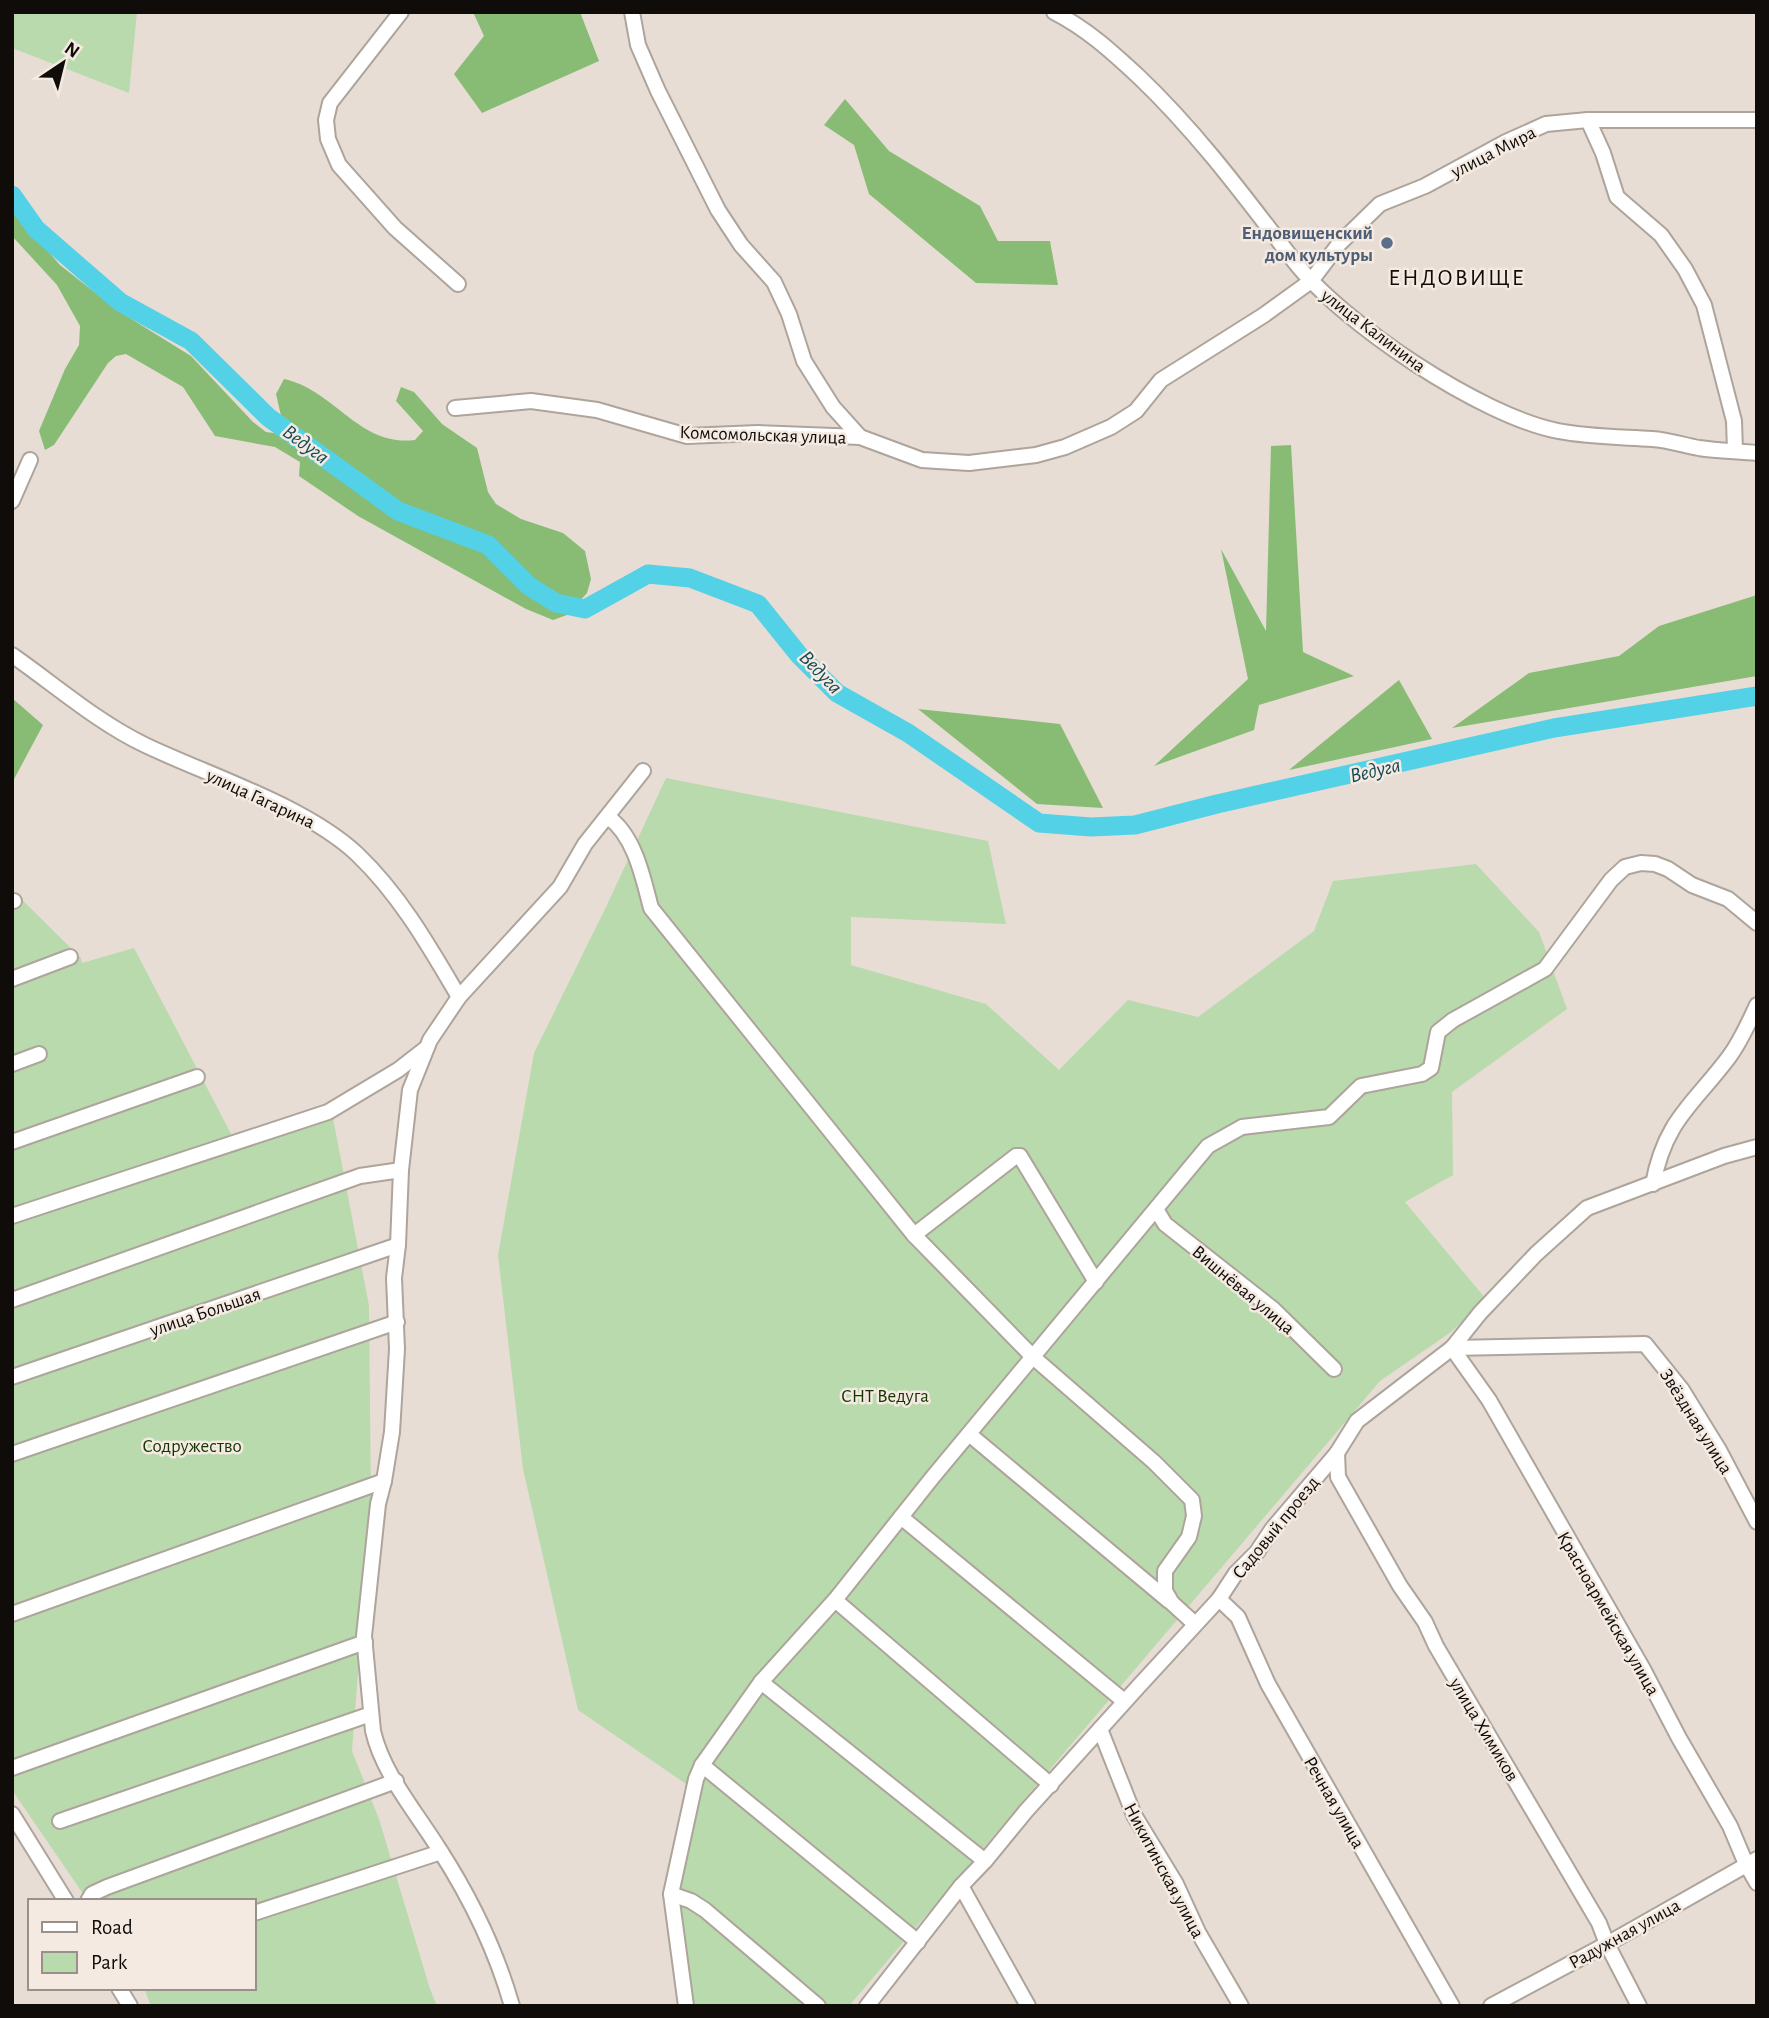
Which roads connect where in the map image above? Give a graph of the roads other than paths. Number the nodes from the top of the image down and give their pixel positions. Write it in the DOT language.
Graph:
graph roads {
  1 [pos="401,12"];
  2 [pos="632,12"];
  3 [pos="1054,12"];
  4 [pos="1588,120"];
  5 [pos="1757,120"];
  6 [pos="1311,281"];
  7 [pos="458,284"];
  8 [pos="455,408"];
  9 [pos="860,437"];
  10 [pos="1735,451"];
  11 [pos="1757,453"];
  12 [pos="30,460"];
  13 [pos="12,501"];
  14 [pos="12,655"];
  15 [pos="643,771"];
  16 [pos="608,817"];
  17 [pos="1757,923"];
  18 [pos="70,957"];
  19 [pos="12,979"];
  20 [pos="459,997"];
  21 [pos="1757,1005"];
  22 [pos="426,1048"];
  23 [pos="39,1054"];
  24 [pos="12,1064"];
  25 [pos="197,1077"];
  26 [pos="12,1142"];
  27 [pos="1757,1147"];
  28 [pos="401,1171"];
  29 [pos="1653,1184"];
  30 [pos="1156,1209"];
  31 [pos="12,1216"];
  32 [pos="914,1235"];
  33 [pos="398,1245"];
  34 [pos="1096,1282"];
  35 [pos="12,1300"];
  36 [pos="397,1322"];
  37 [pos="1452,1348"];
  38 [pos="1033,1357"];
  39 [pos="1334,1369"];
  40 [pos="12,1377"];
  41 [pos="969,1434"];
  42 [pos="1337,1453"];
  43 [pos="12,1454"];
  44 [pos="384,1481"];
  45 [pos="901,1517"];
  46 [pos="1757,1522"];
  47 [pos="1220,1599"];
  48 [pos="835,1600"];
  49 [pos="1172,1603"];
  50 [pos="12,1614"];
  51 [pos="1195,1624"];
  52 [pos="365,1642"];
  53 [pos="761,1682"];
  54 [pos="1125,1702"];
  55 [pos="371,1714"];
  56 [pos="1100,1729"];
  57 [pos="702,1765"];
  58 [pos="12,1768"];
  59 [pos="396,1782"];
  60 [pos="1051,1785"];
  61 [pos="12,1814"];
  62 [pos="60,1821"];
  63 [pos="441,1852"];
  64 [pos="985,1861"];
  65 [pos="1751,1862"];
  66 [pos="1757,1883"];
  67 [pos="961,1886"];
  68 [pos="671,1894"];
  69 [pos="65,1899"];
  70 [pos="89,1899"];
  71 [pos="256,1912"];
  72 [pos="918,1942"];
  73 [pos="1607,1944"];
  74 [pos="120,1990"];
  75 [pos="130,2006"];
  76 [pos="512,2006"];
  77 [pos="686,2006"];
  78 [pos="818,2006"];
  79 [pos="867,2006"];
  80 [pos="1028,2006"];
  81 [pos="1241,2006"];
  82 [pos="1452,2006"];
  83 [pos="1491,2006"];
  84 [pos="1639,2006"];
  1 -- 7 [label="street"];
  2 -- 9 [label="street"];
  3 -- 6 [label="street, улица Калинина"];
  4 -- 5 [label="street, улица Мира"];
  4 -- 6 [label="street, улица Мира"];
  4 -- 10 [label="street"];
  6 -- 9 [label="street, Комсомольская улица"];
  6 -- 10 [label="street, улица Калинина"];
  8 -- 9 [label="street, Комсомольская улица"];
  10 -- 11 [label="street, улица Калинина"];
  12 -- 13 [label="street"];
  14 -- 20 [label="street, улица Гагарина"];
  15 -- 16 [label="street"];
  16 -- 20 [label="street"];
  16 -- 32 [label="street"];
  17 -- 30 [label="street"];
  18 -- 19 [label="street"];
  20 -- 22 [label="street"];
  21 -- 29 [label="street"];
  22 -- 28 [label="street"];
  22 -- 31 [label="street"];
  23 -- 24 [label="street"];
  25 -- 26 [label="street"];
  27 -- 29 [label="street, Садовый проезд"];
  28 -- 33 [label="street"];
  28 -- 35 [label="street"];
  29 -- 37 [label="street, Садовый проезд"];
  30 -- 34 [label="street"];
  30 -- 39 [label="street, Вишнёвая улица"];
  32 -- 34 [label="street"];
  32 -- 38 [label="street"];
  33 -- 36 [label="street"];
  33 -- 40 [label="street, улица Большая"];
  34 -- 38 [label="street"];
  36 -- 43 [label="street"];
  36 -- 44 [label="street"];
  37 -- 42 [label="street, Садовый проезд"];
  37 -- 46 [label="street, Звёздная улица"];
  37 -- 65 [label="street, Красноармейская улица"];
  38 -- 41 [label="street"];
  38 -- 49 [label="street"];
  41 -- 45 [label="street"];
  41 -- 49 [label="street"];
  42 -- 47 [label="street, Садовый проезд"];
  42 -- 73 [label="street, улица Химиков"];
  44 -- 50 [label="street"];
  44 -- 52 [label="street"];
  45 -- 48 [label="street"];
  45 -- 54 [label="street"];
  47 -- 51 [label="street, Садовый проезд"];
  47 -- 82 [label="street, Речная улица"];
  48 -- 53 [label="street"];
  48 -- 60 [label="street"];
  49 -- 51 [label="street"];
  51 -- 54 [label="street, Садовый проезд"];
  52 -- 55 [label="street"];
  52 -- 58 [label="street"];
  53 -- 57 [label="street"];
  53 -- 64 [label="street"];
  54 -- 56 [label="street, Садовый проезд"];
  55 -- 59 [label="street"];
  55 -- 62 [label="street"];
  56 -- 60 [label="street, Садовый проезд"];
  56 -- 81 [label="street, Никитинская улица"];
  57 -- 68 [label="street"];
  57 -- 72 [label="street"];
  59 -- 63 [label="street"];
  59 -- 70 [label="street"];
  60 -- 64 [label="street, Садовый проезд"];
  61 -- 69 [label="street"];
  63 -- 71 [label="street"];
  63 -- 76 [label="street"];
  64 -- 67 [label="street, Садовый проезд"];
  65 -- 66 [label="street, Красноармейская улица"];
  65 -- 73 [label="street, Радужная улица"];
  67 -- 72 [label="street, Садовый проезд"];
  67 -- 80 [label="street"];
  68 -- 77 [label="street"];
  68 -- 78 [label="street"];
  72 -- 79 [label="street, Садовый проезд"];
  73 -- 83 [label="street, Радужная улица"];
  73 -- 84 [label="street, улица Химиков"];
  74 -- 75 [label="street"];
}
